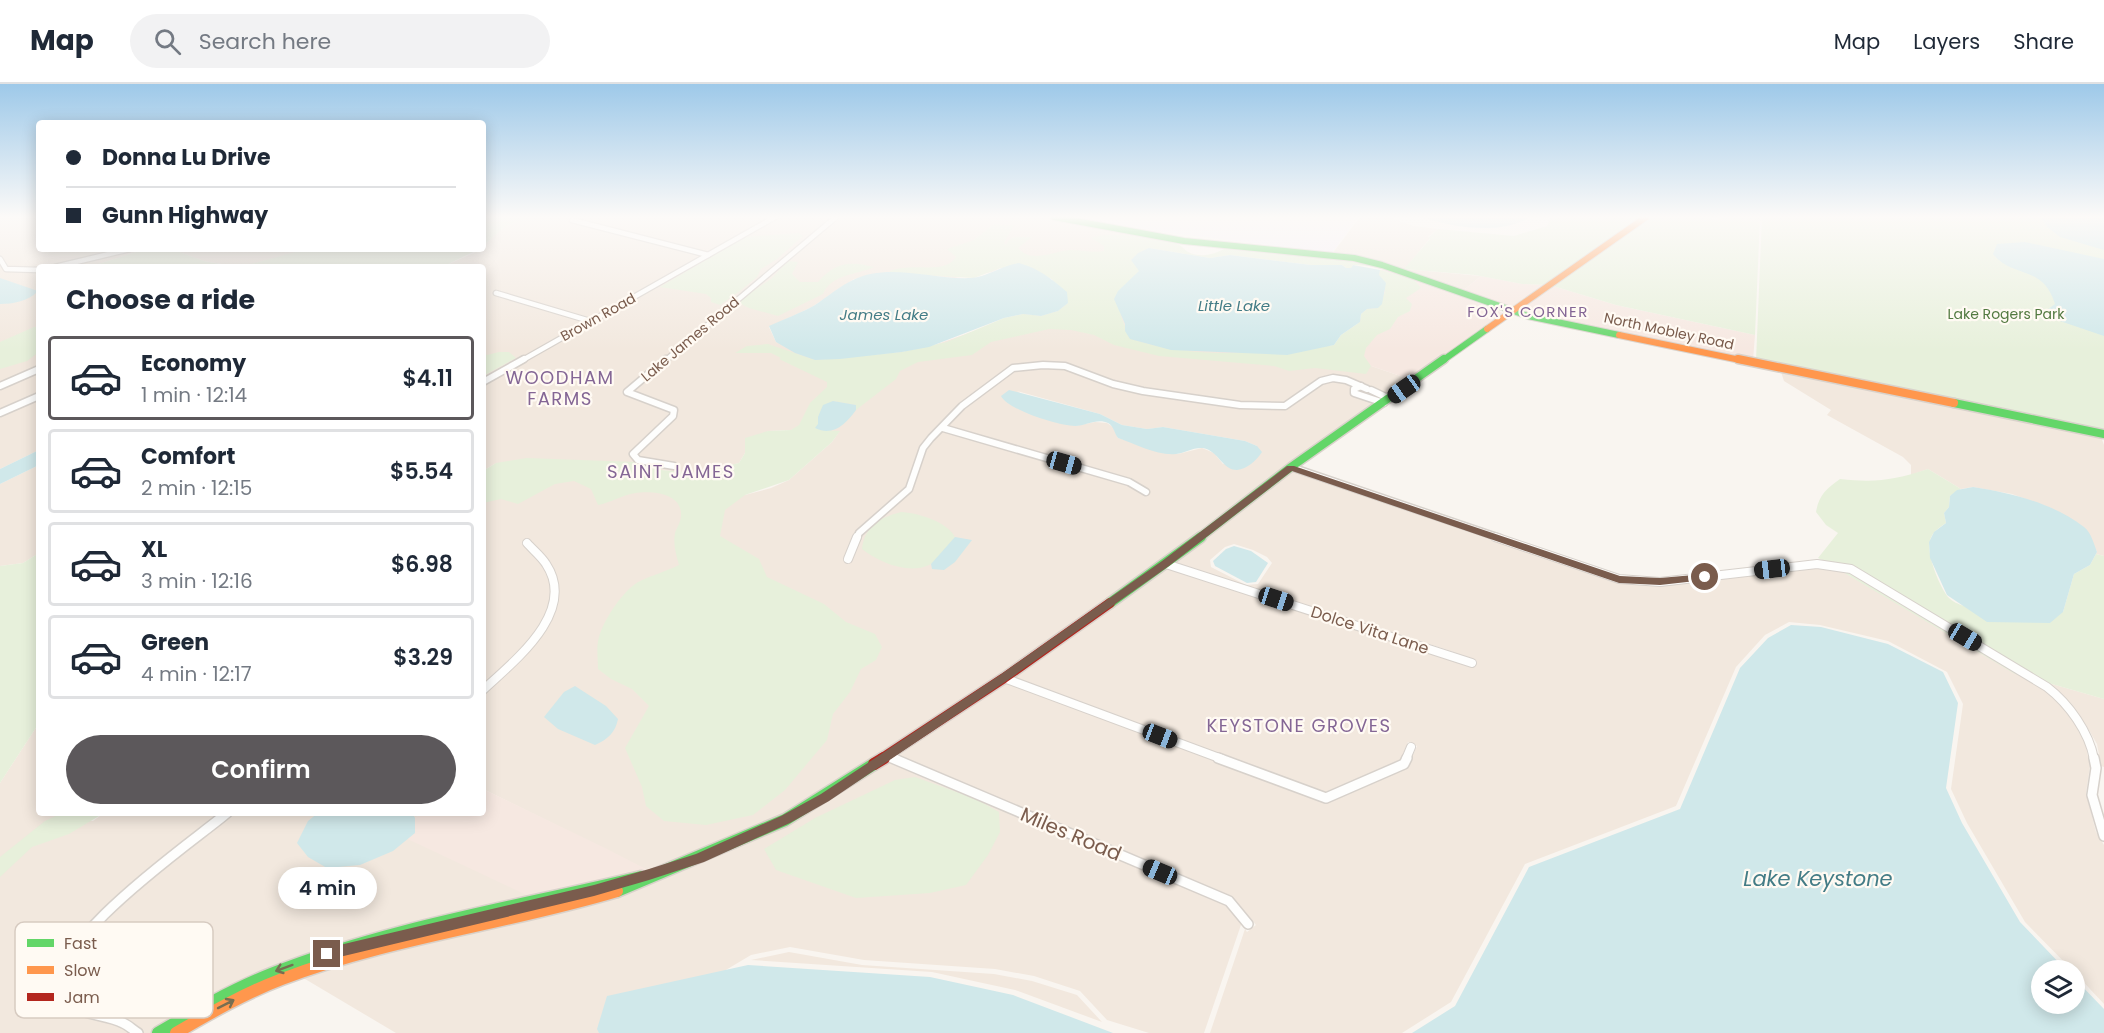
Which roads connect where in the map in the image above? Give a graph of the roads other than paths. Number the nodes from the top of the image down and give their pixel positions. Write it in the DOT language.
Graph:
graph roads {
  1 [pos="1,261"];
  2 [pos="697,261"];
  3 [pos="783,261"];
  4 [pos="1367,261"];
  5 [pos="1584,261"];
  6 [pos="36,270"];
  7 [pos="496,293"];
  8 [pos="1513,312"];
  9 [pos="590,321"];
  10 [pos="36,370"];
  11 [pos="486,380"];
  12 [pos="0,386"];
  13 [pos="1366,388"];
  14 [pos="36,397"];
  15 [pos="1387,401"];
  16 [pos="0,413"];
  17 [pos="943,428"];
  18 [pos="2104,434"];
  19 [pos="674,466"];
  20 [pos="1291,467"];
  21 [pos="1146,492"];
  22 [pos="527,543"];
  23 [pos="848,559"];
  24 [pos="1166,564"];
  25 [pos="1472,663"];
  26 [pos="1004,678"];
  27 [pos="486,687"];
  28 [pos="1411,747"];
  29 [pos="886,755"];
  30 [pos="2100,769"];
  31 [pos="223,816"];
  32 [pos="2104,836"];
  33 [pos="686,864"];
  34 [pos="94,922"];
  35 [pos="1248,924"];
  36 [pos="213,1001"];
  37 [pos="213,1012"];
  38 [pos="107,1018"];
  39 [pos="184,1018"];
  40 [pos="202,1018"];
  41 [pos="138,1033"];
  42 [pos="158,1033"];
  43 [pos="176,1033"];
  1 -- 6 [label="street"];
  2 -- 9 [label="street, Brown Road"];
  3 -- 19 [label="street, Lake James Road"];
  4 -- 8 [label="main road, North Mobley Road"];
  5 -- 8 [label="main road"];
  7 -- 9 [label="street"];
  8 -- 15 [label="main road"];
  8 -- 18 [label="main road, North Mobley Road"];
  9 -- 11 [label="street, Brown Road"];
  10 -- 12 [label="street"];
  13 -- 15 [label="street"];
  13 -- 15 [label="street"];
  13 -- 17 [label="street"];
  14 -- 16 [label="street"];
  15 -- 20 [label="main road"];
  17 -- 21 [label="street"];
  17 -- 23 [label="street"];
  20 -- 24 [label="main road"];
  20 -- 30 [label="street"];
  22 -- 27 [label="street"];
  24 -- 25 [label="street, Dolce Vita Lane"];
  24 -- 26 [label="main road"];
  26 -- 28 [label="street"];
  26 -- 29 [label="main road"];
  29 -- 33 [label="main road"];
  29 -- 35 [label="street, Miles Road"];
  30 -- 32 [label="street"];
  31 -- 34 [label="street"];
  33 -- 36 [label="main road, one-way"];
  37 -- 33 [label="main road, one-way"];
  38 -- 41 [label="street"];
  39 -- 42 [label="main road, one-way"];
  43 -- 40 [label="main road, one-way"];
}
